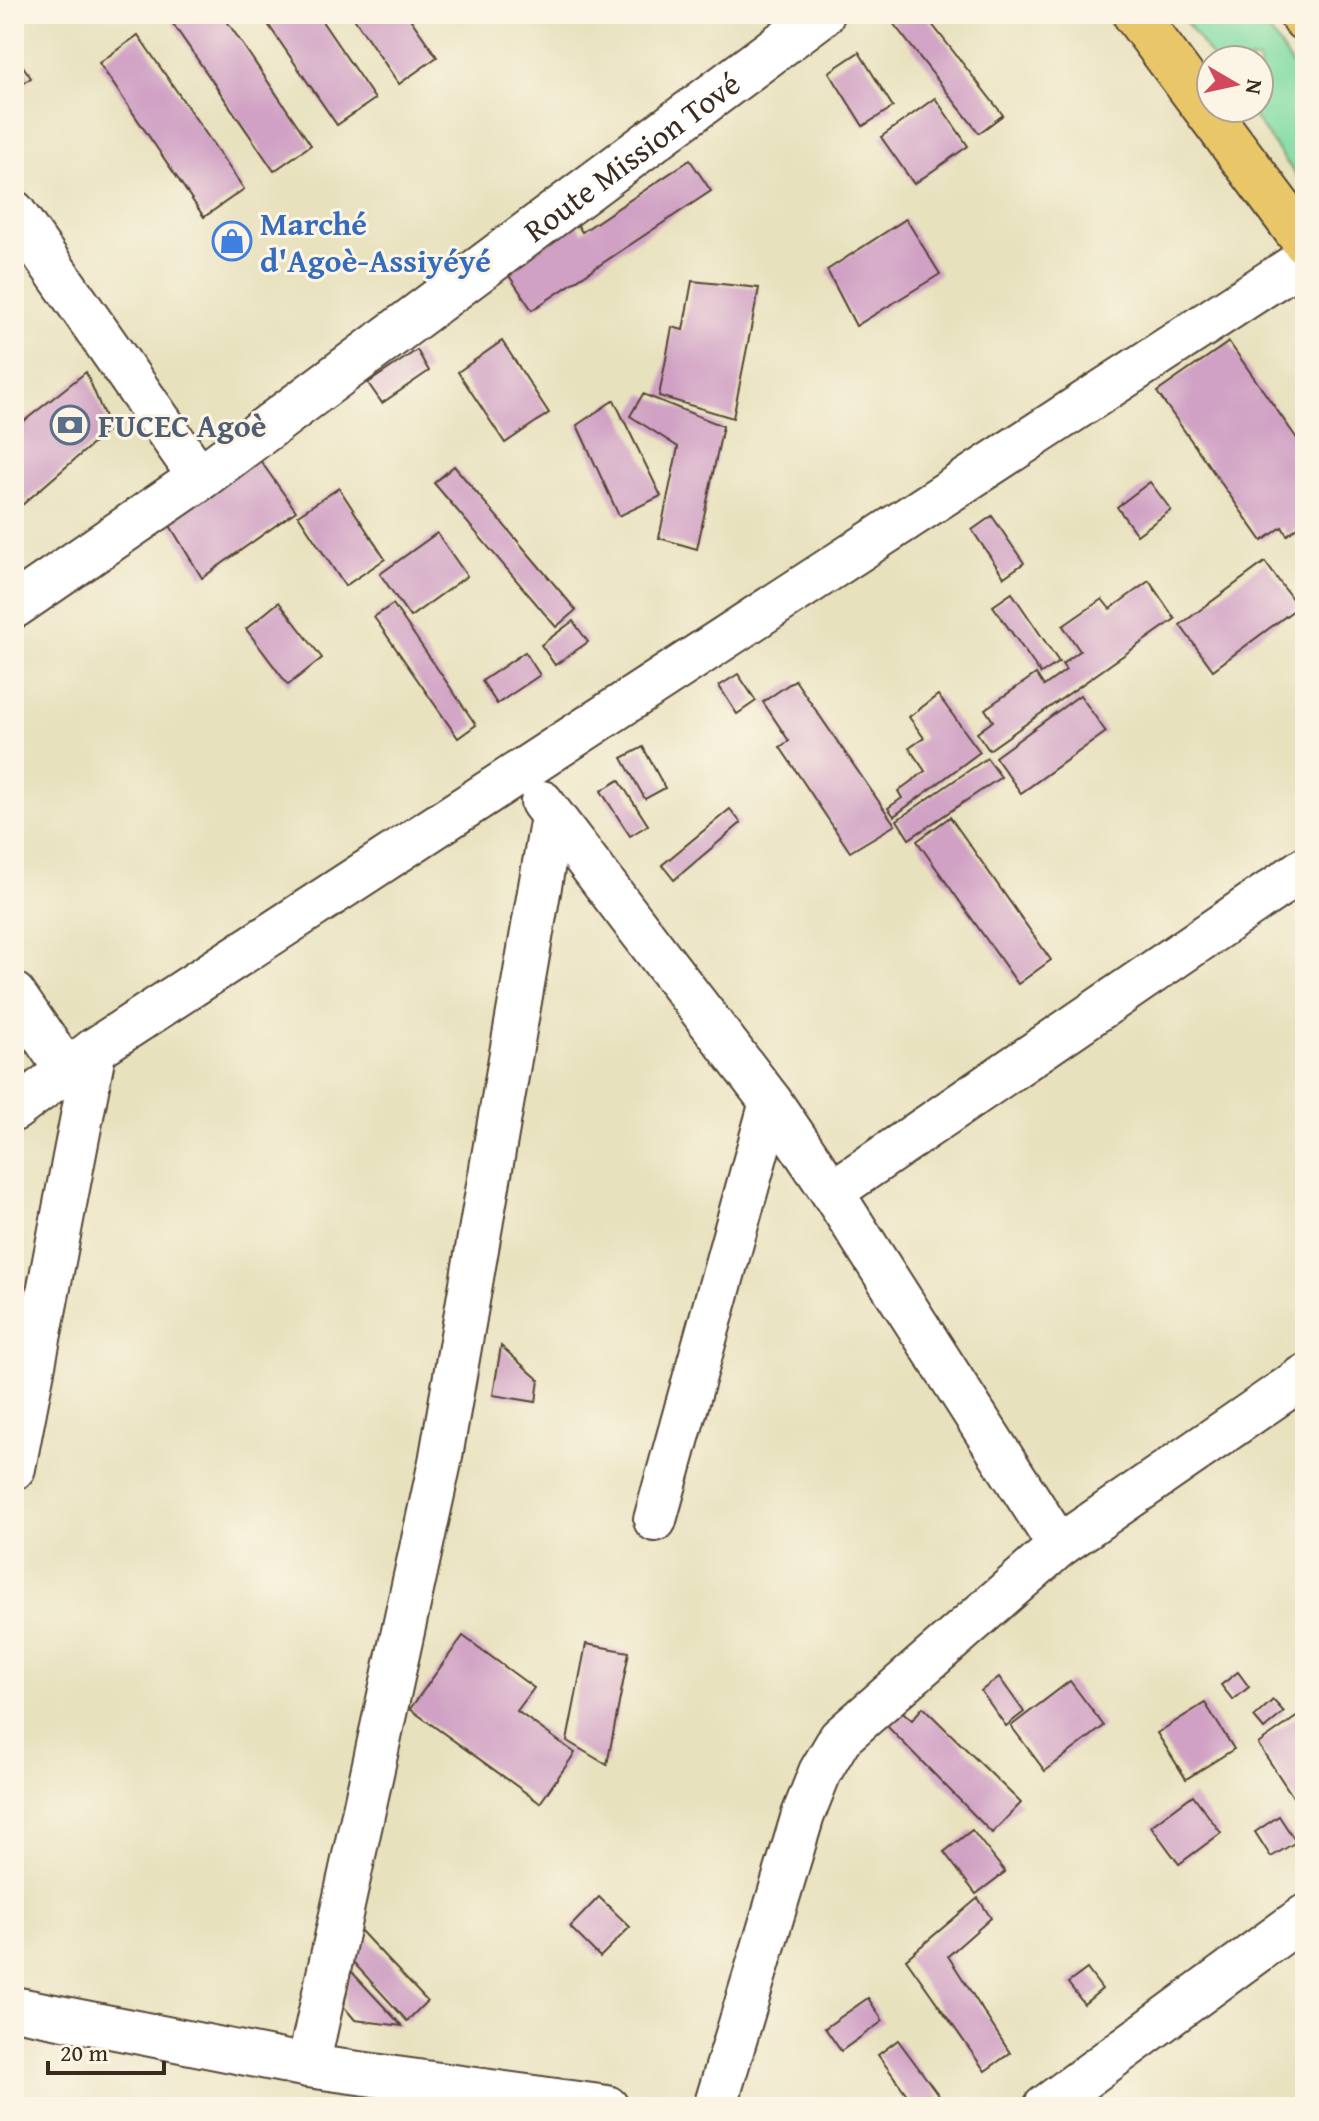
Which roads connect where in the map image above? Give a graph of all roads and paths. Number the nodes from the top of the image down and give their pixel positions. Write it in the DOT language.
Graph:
graph roads {
  1 [pos="822,14"];
  2 [pos="1135,14"];
  3 [pos="1301,14"];
  4 [pos="1305,19"];
  5 [pos="14,212"];
  6 [pos="1305,242"];
  7 [pos="1305,259"];
  8 [pos="200,478"];
  9 [pos="14,606"];
  10 [pos="522,771"];
  11 [pos="552,817"];
  12 [pos="1305,868"];
  13 [pos="14,994"];
  14 [pos="81,1060"];
  15 [pos="771,1102"];
  16 [pos="14,1110"];
  17 [pos="832,1192"];
  18 [pos="1305,1376"];
  19 [pos="14,1468"];
  20 [pos="655,1520"];
  21 [pos="1059,1546"];
  22 [pos="1305,1916"];
  23 [pos="14,2008"];
  24 [pos="308,2066"];
  25 [pos="607,2107"];
  26 [pos="715,2107"];
  27 [pos="1045,2107"];
  1 -- 8 [label="street, Route Mission Tové"];
  2 -- 6 [label="main road"];
  3 -- 4 [label="main road"];
  5 -- 8 [label="street"];
  7 -- 10 [label="street"];
  8 -- 9 [label="street, Route Mission Tové"];
  10 -- 11 [label="street"];
  10 -- 14 [label="street"];
  11 -- 15 [label="street"];
  11 -- 24 [label="street"];
  12 -- 17 [label="street"];
  13 -- 14 [label="street"];
  14 -- 16 [label="street"];
  14 -- 19 [label="street"];
  15 -- 17 [label="street"];
  15 -- 20 [label="street"];
  17 -- 21 [label="street"];
  18 -- 21 [label="street"];
  21 -- 26 [label="street"];
  22 -- 27 [label="street"];
  23 -- 24 [label="street"];
  24 -- 25 [label="street"];
}
